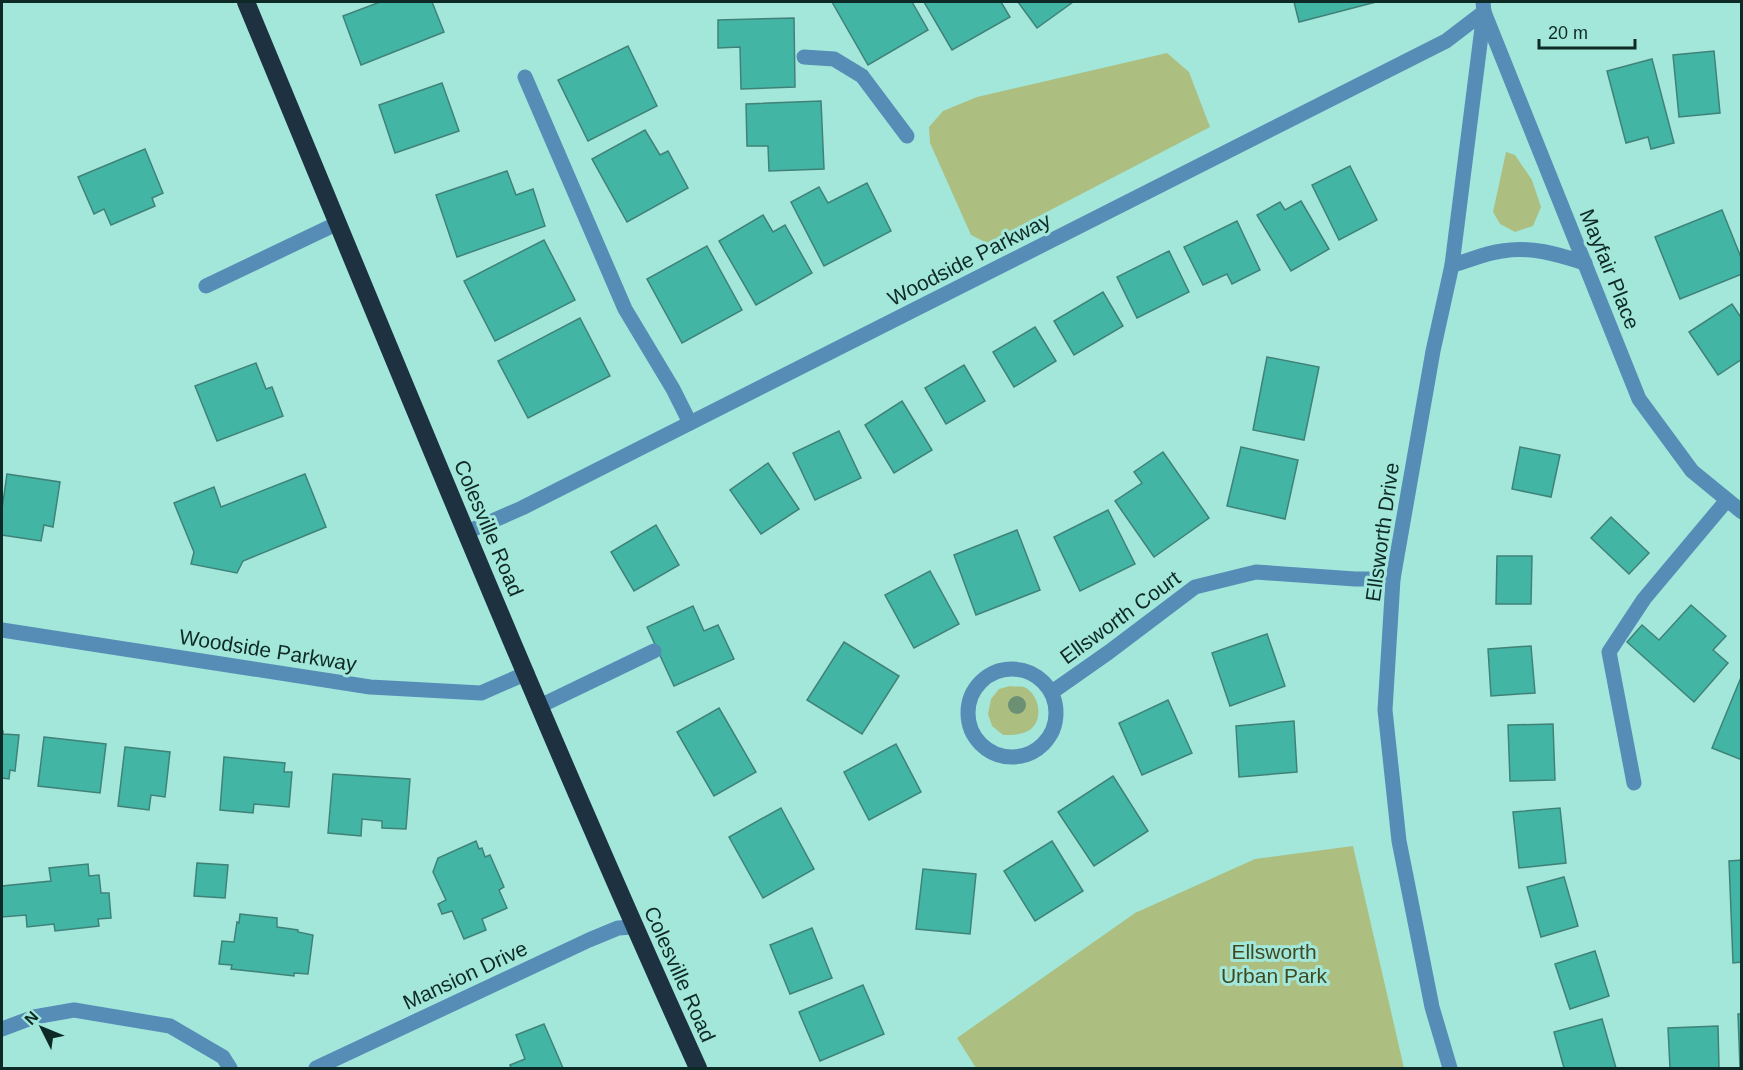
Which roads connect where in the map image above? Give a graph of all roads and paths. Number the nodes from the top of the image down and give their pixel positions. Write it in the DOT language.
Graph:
graph roads {
  1 [pos="246,2"];
  2 [pos="1484,7"];
  3 [pos="804,57"];
  4 [pos="525,76"];
  5 [pos="907,136"];
  6 [pos="338,224"];
  7 [pos="1585,263"];
  8 [pos="1452,266"];
  9 [pos="206,286"];
  10 [pos="690,423"];
  11 [pos="1727,500"];
  12 [pos="1742,512"];
  13 [pos="467,532"];
  14 [pos="1393,579"];
  15 [pos="2,630"];
  16 [pos="654,651"];
  17 [pos="527,673"];
  18 [pos="1052,692"];
  19 [pos="540,706"];
  20 [pos="1634,783"];
  21 [pos="634,927"];
  22 [pos="2,1029"];
  23 [pos="230,1068"];
  24 [pos="316,1068"];
  25 [pos="698,1068"];
  26 [pos="1450,1068"];
  1 -- 6 [label="highway, Colesville Road"];
  2 -- 7 [label="street, Mayfair Place"];
  2 -- 8 [label="street, Ellsworth Drive"];
  2 -- 10 [label="street, Woodside Parkway"];
  3 -- 5 [label="street"];
  4 -- 10 [label="street"];
  6 -- 9 [label="street"];
  6 -- 13 [label="highway, Colesville Road"];
  7 -- 8 [label="street"];
  7 -- 11 [label="street, Mayfair Place"];
  8 -- 14 [label="street, Ellsworth Drive"];
  10 -- 13 [label="street, Woodside Parkway"];
  11 -- 12 [label="street, Mayfair Place"];
  11 -- 20 [label="street"];
  13 -- 17 [label="highway, Colesville Road"];
  14 -- 18 [label="street, Ellsworth Court"];
  14 -- 26 [label="street, Ellsworth Drive"];
  15 -- 17 [label="street, Woodside Parkway"];
  16 -- 19 [label="street"];
  17 -- 19 [label="highway, Colesville Road"];
  18 -- 18 [label="street, Ellsworth Court"];
  19 -- 21 [label="highway, Colesville Road"];
  21 -- 24 [label="street, Mansion Drive"];
  21 -- 25 [label="highway, Colesville Road"];
  22 -- 23 [label="street"];
}
